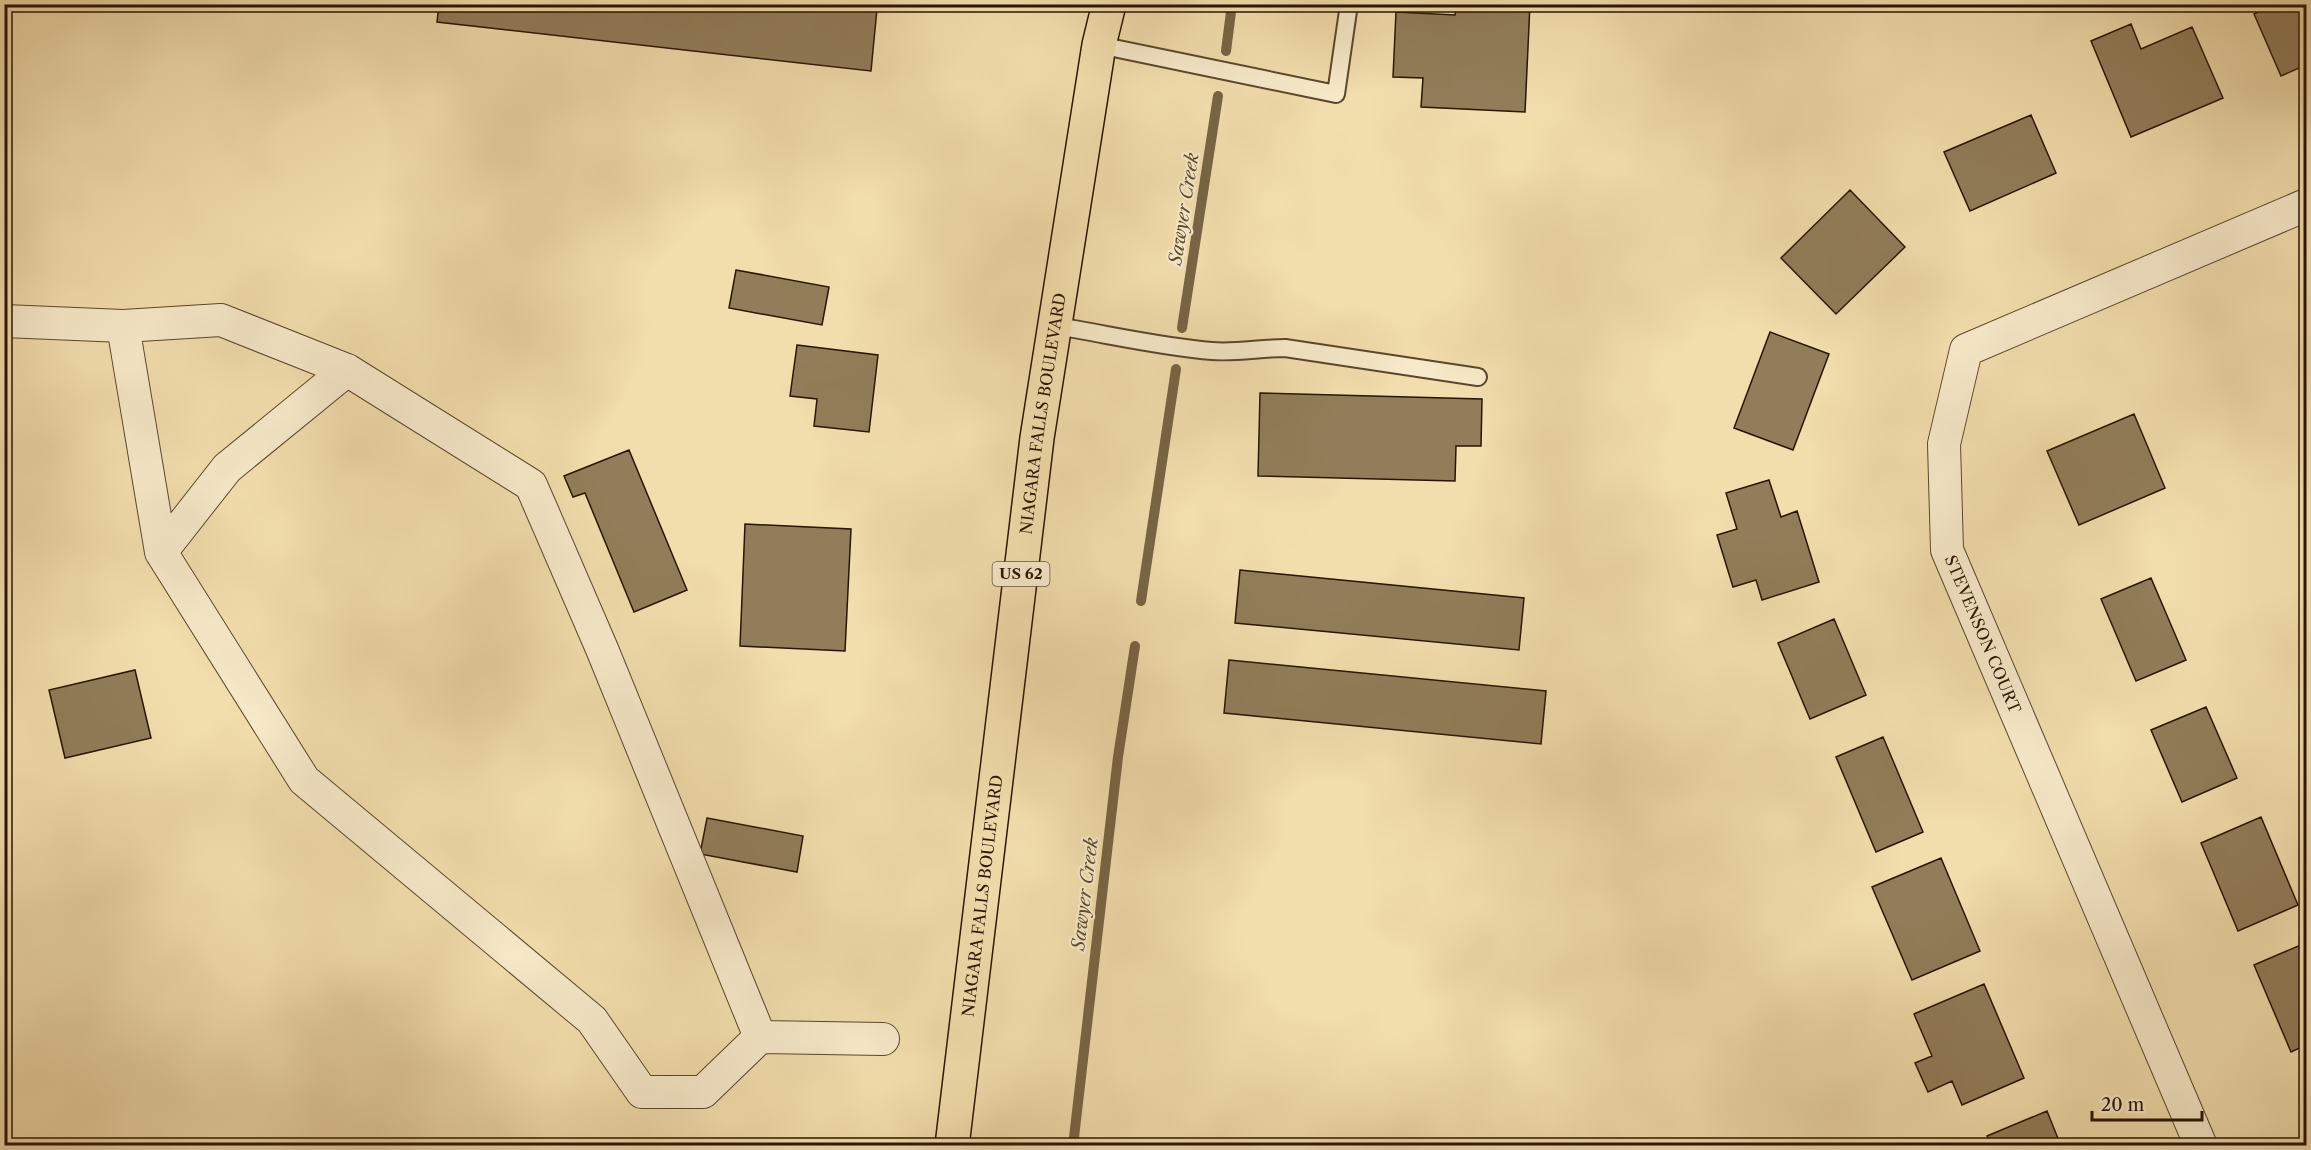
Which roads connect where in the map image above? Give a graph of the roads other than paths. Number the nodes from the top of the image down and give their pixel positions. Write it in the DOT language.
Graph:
graph roads {
  1 [pos="1109,4"];
  2 [pos="1349,4"];
  3 [pos="1100,45"];
  4 [pos="2307,205"];
  5 [pos="4,321"];
  6 [pos="123,326"];
  7 [pos="1056,326"];
  8 [pos="347,370"];
  9 [pos="1478,377"];
  10 [pos="160,552"];
  11 [pos="760,1037"];
  12 [pos="883,1039"];
  13 [pos="952,1146"];
  14 [pos="2201,1146"];
  1 -- 3 [label="main road, NIAGARA FALLS BOULEVARD / US 62"];
  2 -- 3 [label="lane"];
  3 -- 7 [label="main road, NIAGARA FALLS BOULEVARD / US 62"];
  4 -- 14 [label="street, STEVENSON COURT"];
  5 -- 6 [label="street"];
  6 -- 8 [label="street"];
  6 -- 10 [label="street"];
  7 -- 9 [label="lane"];
  7 -- 13 [label="main road, NIAGARA FALLS BOULEVARD / US 62"];
  8 -- 10 [label="street"];
  8 -- 11 [label="street"];
  10 -- 11 [label="street"];
  11 -- 12 [label="street"];
}
